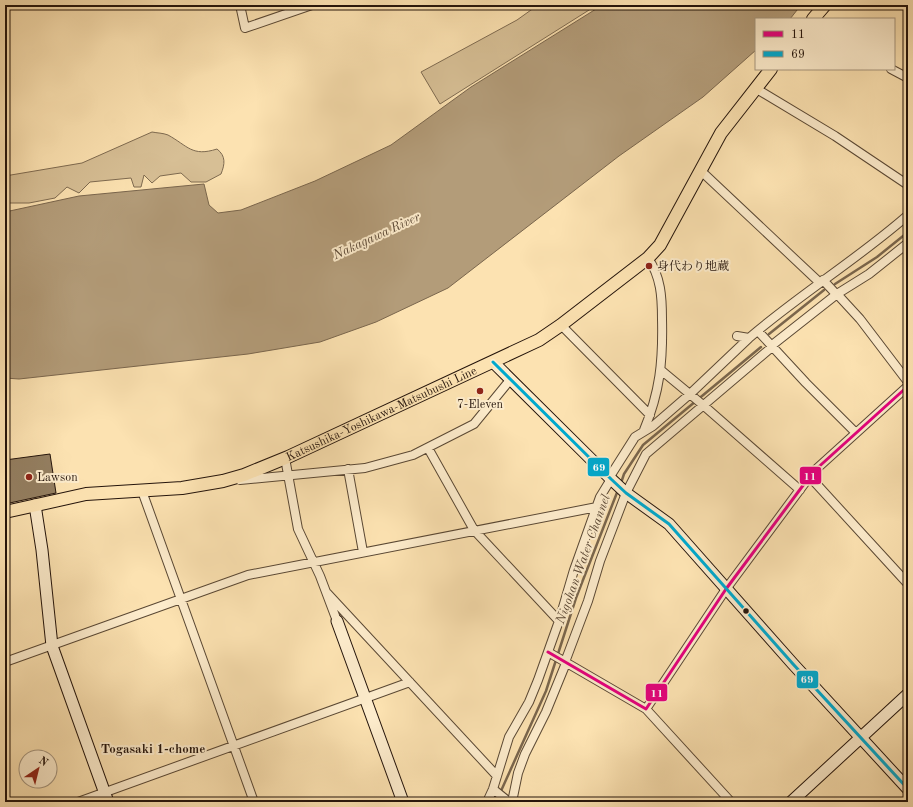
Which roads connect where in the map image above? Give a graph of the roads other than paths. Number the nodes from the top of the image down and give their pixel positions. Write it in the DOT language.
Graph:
graph roads {
  1 [pos="240,5"];
  2 [pos="312,5"];
  3 [pos="825,5"];
  4 [pos="814,18"];
  5 [pos="770,70"];
  6 [pos="894,70"];
  7 [pos="908,78"];
  8 [pos="756,88"];
  9 [pos="700,170"];
  10 [pos="908,185"];
  11 [pos="908,214"];
  12 [pos="908,243"];
  13 [pos="648,258"];
  14 [pos="821,281"];
  15 [pos="836,294"];
  16 [pos="561,326"];
  17 [pos="758,331"];
  18 [pos="737,336"];
  19 [pos="749,338"];
  20 [pos="772,347"];
  21 [pos="493,362"];
  22 [pos="662,372"];
  23 [pos="510,380"];
  24 [pos="908,382"];
  25 [pos="908,386"];
  26 [pos="690,394"];
  27 [pos="703,405"];
  28 [pos="650,415"];
  29 [pos="644,430"];
  30 [pos="856,433"];
  31 [pos="428,448"];
  32 [pos="285,458"];
  33 [pos="348,470"];
  34 [pos="289,476"];
  35 [pos="810,477"];
  36 [pos="610,479"];
  37 [pos="223,481"];
  38 [pos="800,490"];
  39 [pos="142,491"];
  40 [pos="626,493"];
  41 [pos="34,505"];
  42 [pos="598,507"];
  43 [pos="5,512"];
  44 [pos="474,530"];
  45 [pos="363,552"];
  46 [pos="314,562"];
  47 [pos="908,584"];
  48 [pos="726,589"];
  49 [pos="327,593"];
  50 [pos="181,599"];
  51 [pos="337,621"];
  52 [pos="559,621"];
  53 [pos="52,646"];
  54 [pos="548,652"];
  55 [pos="5,662"];
  56 [pos="565,662"];
  57 [pos="410,682"];
  58 [pos="908,694"];
  59 [pos="365,699"];
  60 [pos="646,709"];
  61 [pos="861,738"];
  62 [pos="235,746"];
  63 [pos="497,776"];
  64 [pos="493,789"];
  65 [pos="908,789"];
  66 [pos="106,797"];
  67 [pos="78,802"];
  68 [pos="254,802"];
  69 [pos="403,802"];
  70 [pos="487,802"];
  71 [pos="511,802"];
  72 [pos="731,802"];
  73 [pos="791,802"];
  1 -- 2 [label="street"];
  3 -- 4 [label="main road"];
  5 -- 8 [label="main road, Katsushika-Yoshikawa-Matsubushi Line"];
  6 -- 7 [label="street"];
  8 -- 9 [label="main road, Katsushika-Yoshikawa-Matsubushi Line"];
  8 -- 10 [label="street"];
  9 -- 13 [label="main road, Katsushika-Yoshikawa-Matsubushi Line"];
  9 -- 14 [label="street"];
  11 -- 14 [label="street"];
  12 -- 15 [label="street"];
  13 -- 16 [label="main road, Katsushika-Yoshikawa-Matsubushi Line"];
  13 -- 22 [label="street"];
  14 -- 15 [label="street"];
  14 -- 17 [label="street"];
  15 -- 20 [label="street"];
  15 -- 24 [label="street"];
  16 -- 21 [label="main road, Katsushika-Yoshikawa-Matsubushi Line"];
  16 -- 28 [label="street"];
  17 -- 19 [label="street"];
  17 -- 20 [label="street"];
  18 -- 19 [label="street"];
  19 -- 26 [label="street"];
  20 -- 27 [label="street"];
  20 -- 30 [label="street"];
  21 -- 23 [label="street"];
  21 -- 32 [label="main road, Katsushika-Yoshikawa-Matsubushi Line"];
  22 -- 26 [label="street"];
  22 -- 28 [label="street"];
  23 -- 31 [label="street"];
  23 -- 36 [label="street"];
  25 -- 30 [label="street"];
  26 -- 27 [label="street"];
  26 -- 29 [label="street"];
  27 -- 38 [label="street"];
  27 -- 40 [label="street"];
  28 -- 29 [label="street"];
  29 -- 36 [label="street"];
  30 -- 35 [label="street"];
  31 -- 33 [label="street"];
  31 -- 44 [label="street"];
  32 -- 34 [label="street"];
  32 -- 37 [label="main road, Katsushika-Yoshikawa-Matsubushi Line"];
  33 -- 34 [label="street"];
  33 -- 45 [label="street"];
  34 -- 37 [label="street"];
  34 -- 46 [label="street"];
  35 -- 38 [label="street"];
  35 -- 47 [label="street"];
  36 -- 40 [label="street"];
  36 -- 42 [label="street"];
  37 -- 39 [label="main road, Katsushika-Yoshikawa-Matsubushi Line"];
  38 -- 48 [label="street"];
  39 -- 41 [label="main road, Katsushika-Yoshikawa-Matsubushi Line"];
  39 -- 50 [label="street"];
  40 -- 48 [label="street"];
  40 -- 56 [label="street"];
  41 -- 43 [label="main road, Katsushika-Yoshikawa-Matsubushi Line"];
  41 -- 53 [label="street"];
  42 -- 44 [label="street"];
  42 -- 52 [label="street"];
  44 -- 45 [label="street"];
  44 -- 52 [label="street"];
  45 -- 46 [label="street"];
  46 -- 49 [label="street"];
  46 -- 50 [label="street"];
  48 -- 60 [label="street"];
  48 -- 61 [label="street"];
  49 -- 51 [label="street"];
  49 -- 57 [label="street"];
  50 -- 53 [label="street"];
  50 -- 62 [label="street"];
  51 -- 59 [label="street"];
  52 -- 54 [label="street"];
  53 -- 55 [label="street"];
  53 -- 66 [label="street"];
  54 -- 56 [label="street"];
  54 -- 63 [label="street"];
  56 -- 60 [label="street"];
  56 -- 71 [label="street"];
  57 -- 59 [label="street"];
  57 -- 63 [label="street"];
  58 -- 61 [label="street"];
  59 -- 62 [label="street"];
  59 -- 69 [label="street"];
  60 -- 72 [label="street"];
  61 -- 65 [label="street"];
  61 -- 73 [label="street"];
  62 -- 66 [label="street"];
  62 -- 68 [label="street"];
  63 -- 64 [label="street"];
  64 -- 70 [label="street"];
  64 -- 71 [label="street"];
  66 -- 67 [label="street"];
}
